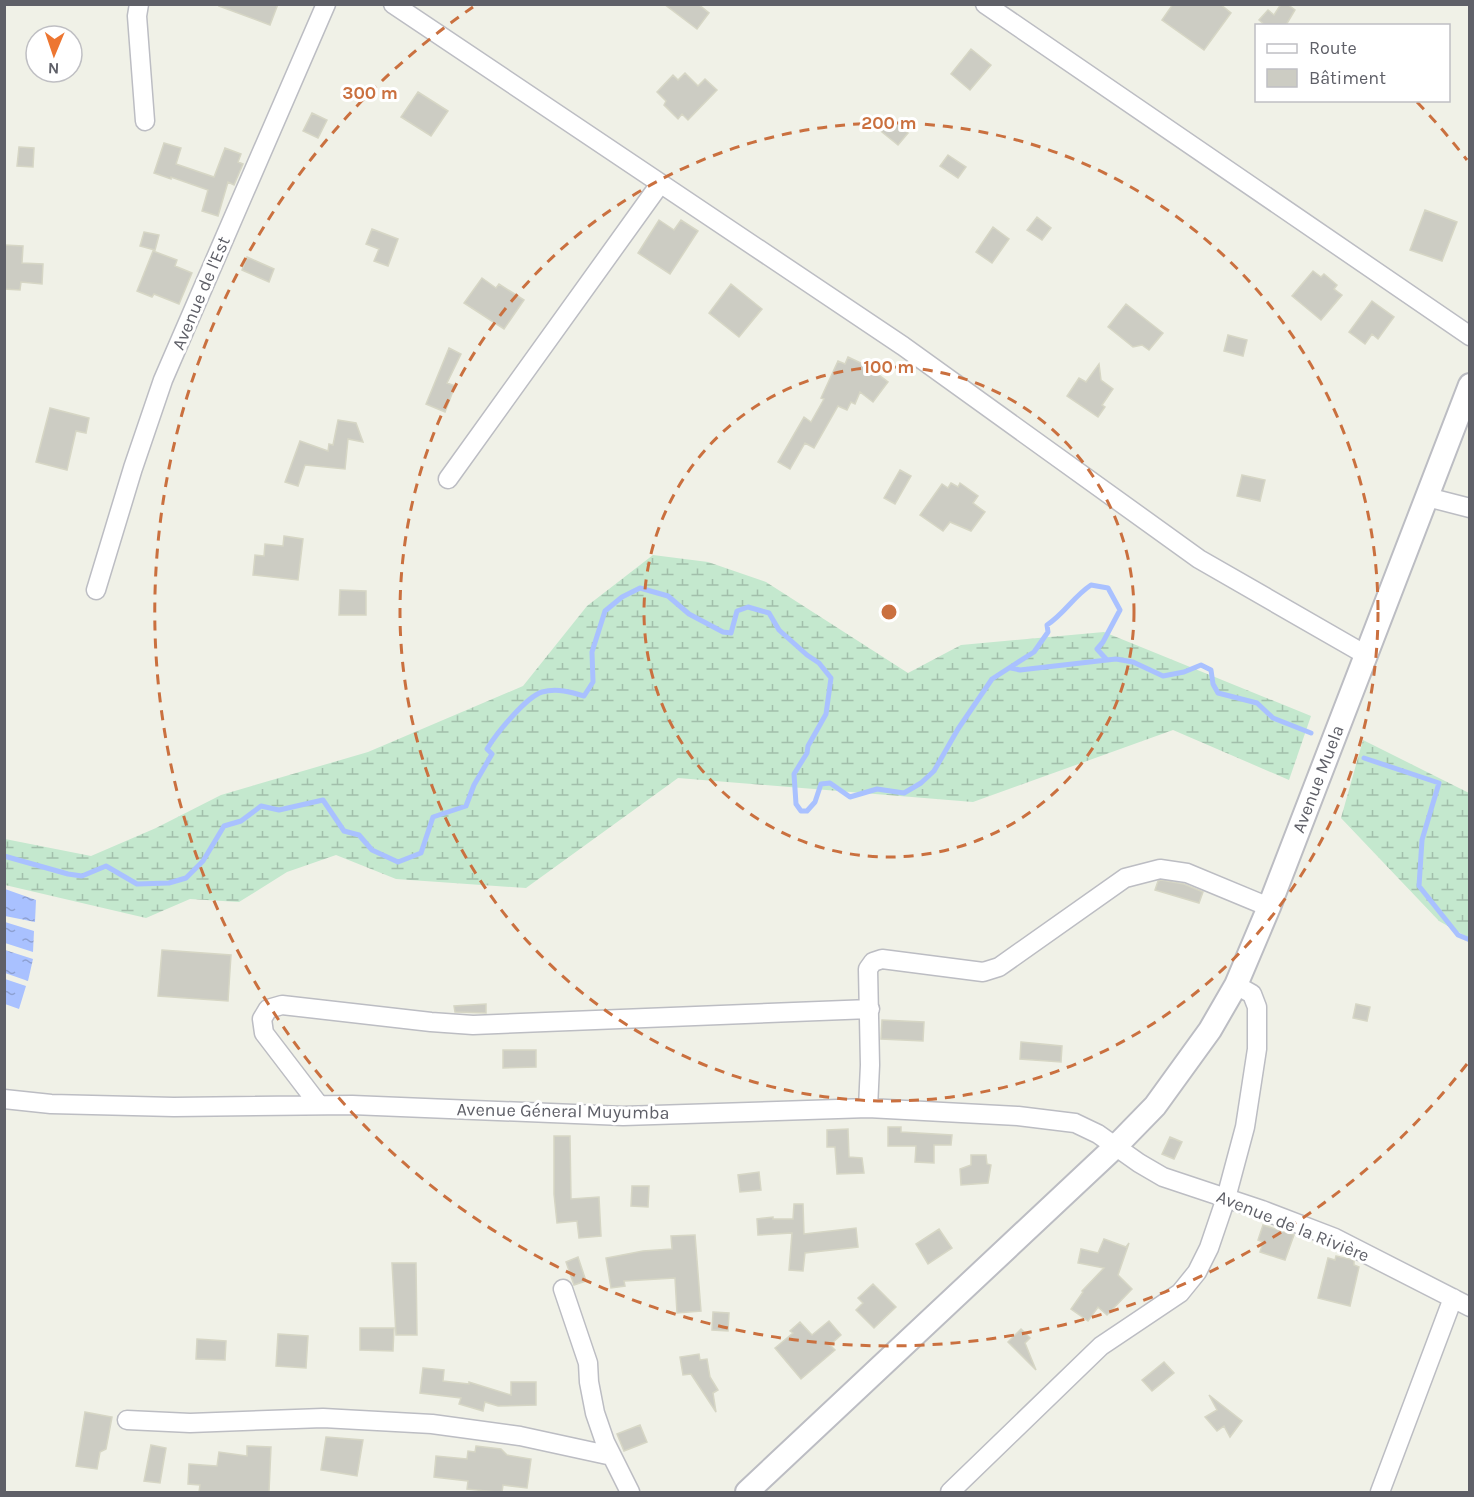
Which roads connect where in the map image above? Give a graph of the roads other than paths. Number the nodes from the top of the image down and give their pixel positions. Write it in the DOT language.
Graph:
graph roads {
  1 [pos="139,4"];
  2 [pos="326,4"];
  3 [pos="393,4"];
  4 [pos="985,4"];
  5 [pos="145,121"];
  6 [pos="660,184"];
  7 [pos="1470,336"];
  8 [pos="1470,385"];
  9 [pos="448,479"];
  10 [pos="1427,497"];
  11 [pos="1470,508"];
  12 [pos="96,590"];
  13 [pos="1366,654"];
  14 [pos="1269,907"];
  15 [pos="1236,985"];
  16 [pos="870,1009"];
  17 [pos="4,1099"];
  18 [pos="319,1105"];
  19 [pos="868,1108"];
  20 [pos="1116,1146"];
  21 [pos="1226,1198"];
  22 [pos="563,1289"];
  23 [pos="1453,1298"];
  24 [pos="1470,1307"];
  25 [pos="127,1420"];
  26 [pos="612,1456"];
  27 [pos="630,1492"];
  28 [pos="747,1492"];
  29 [pos="950,1492"];
  30 [pos="1380,1492"];
  1 -- 5 [label="street"];
  2 -- 12 [label="street, Avenue de l'Est"];
  3 -- 6 [label="street"];
  4 -- 7 [label="street"];
  6 -- 9 [label="street"];
  6 -- 13 [label="street"];
  8 -- 10 [label="street, Avenue Muela"];
  10 -- 11 [label="street"];
  10 -- 13 [label="street, Avenue Muela"];
  13 -- 14 [label="street, Avenue Muela"];
  14 -- 15 [label="street, Avenue Muela"];
  14 -- 16 [label="street"];
  15 -- 20 [label="street, Avenue Muela"];
  15 -- 21 [label="street"];
  16 -- 18 [label="street"];
  16 -- 19 [label="street"];
  17 -- 18 [label="street, Avenue Géneral Muyumba"];
  18 -- 19 [label="street, Avenue Géneral Muyumba"];
  19 -- 20 [label="street, Avenue Géneral Muyumba"];
  20 -- 21 [label="street, Avenue de la Rivière"];
  20 -- 28 [label="street, Avenue Muela"];
  21 -- 23 [label="street, Avenue de la Rivière"];
  21 -- 29 [label="street"];
  22 -- 26 [label="street"];
  23 -- 24 [label="street, Avenue de la Rivière"];
  23 -- 30 [label="street"];
  25 -- 26 [label="street"];
  26 -- 27 [label="street"];
}
